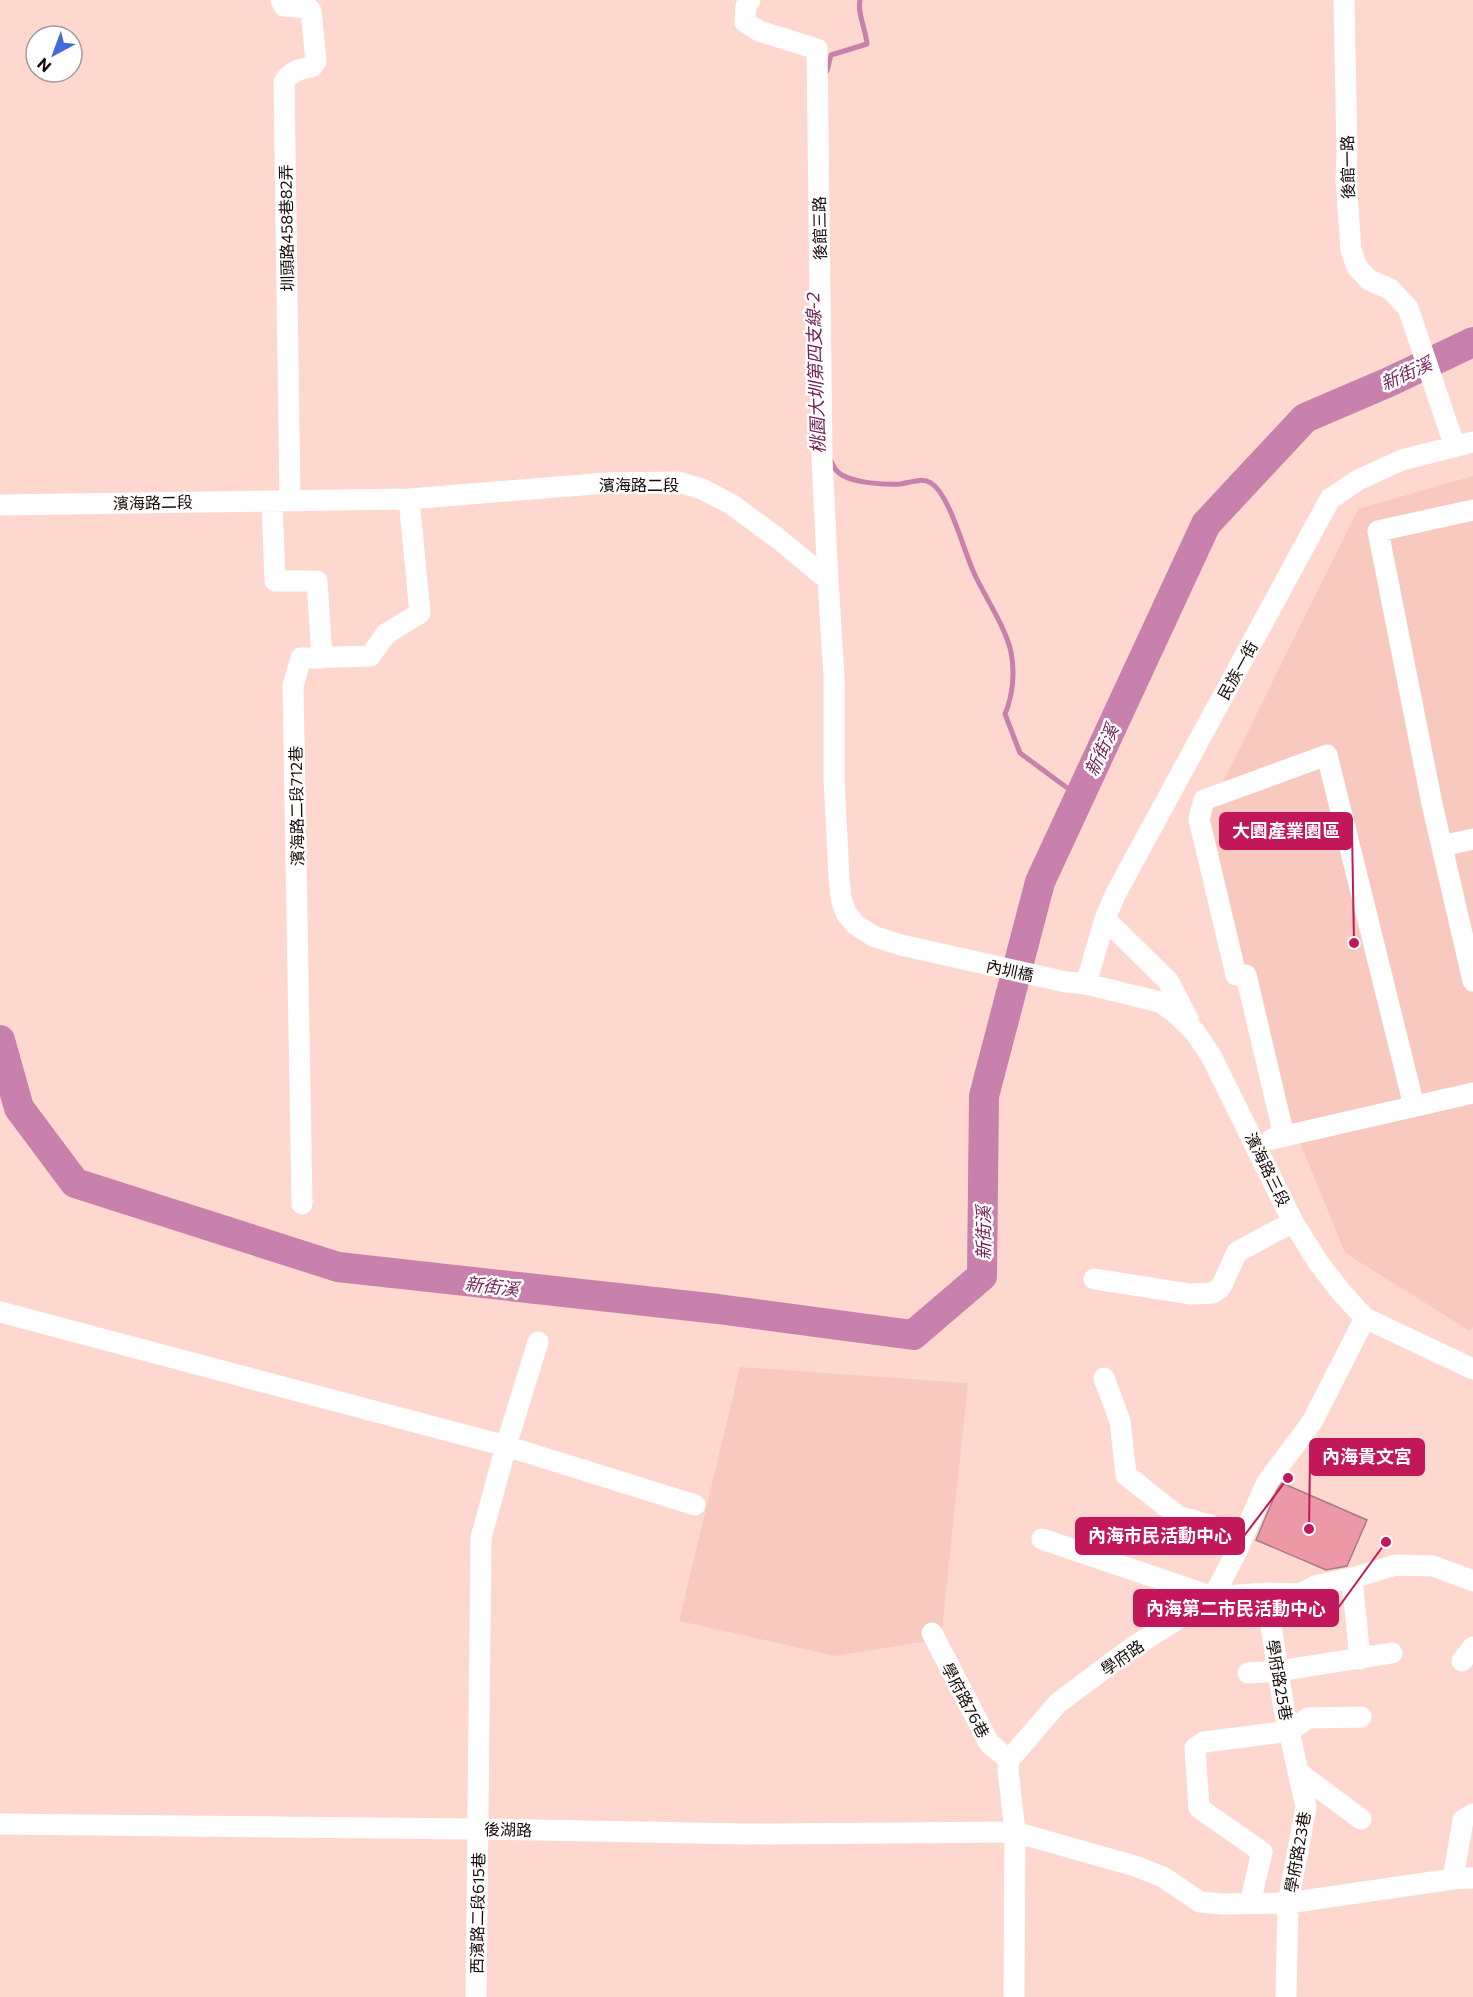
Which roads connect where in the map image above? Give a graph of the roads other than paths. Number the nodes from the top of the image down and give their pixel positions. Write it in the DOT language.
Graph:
graph roads {
  1 [pos="281,0"];
  2 [pos="750,0"];
  3 [pos="1344,0"];
  4 [pos="1464,445"];
  5 [pos="409,499"];
  6 [pos="281,500"];
  7 [pos="0,505"];
  8 [pos="1473,510"];
  9 [pos="828,580"];
  10 [pos="322,658"];
  11 [pos="1473,838"];
  12 [pos="1442,846"];
  13 [pos="1105,919"];
  14 [pos="1473,981"];
  15 [pos="1076,983"];
  16 [pos="1195,1032"];
  17 [pos="1473,1093"];
  18 [pos="1414,1106"];
  19 [pos="1284,1136"];
  20 [pos="1255,1142"];
  21 [pos="302,1204"];
  22 [pos="1293,1222"];
  23 [pos="1094,1279"];
  24 [pos="0,1312"];
  25 [pos="1365,1318"];
  26 [pos="538,1342"];
  27 [pos="1473,1369"];
  28 [pos="1104,1378"];
  29 [pos="506,1446"];
  30 [pos="694,1505"];
  31 [pos="1042,1539"];
  32 [pos="1236,1553"];
  33 [pos="1353,1578"];
  34 [pos="1473,1581"];
  35 [pos="1266,1593"];
  36 [pos="1213,1597"];
  37 [pos="932,1633"];
  38 [pos="1392,1653"];
  39 [pos="1360,1659"];
  40 [pos="1279,1671"];
  41 [pos="1248,1673"];
  42 [pos="1361,1717"];
  43 [pos="1290,1731"];
  44 [pos="1009,1760"];
  45 [pos="1299,1773"];
  46 [pos="1473,1814"];
  47 [pos="1361,1819"];
  48 [pos="0,1824"];
  49 [pos="478,1829"];
  50 [pos="1016,1832"];
  51 [pos="1463,1878"];
  52 [pos="1250,1903"];
  53 [pos="1288,1903"];
  54 [pos="476,1997"];
  55 [pos="1014,1997"];
  56 [pos="1286,1997"];
  1 -- 6 [label="street, 圳頭路458巷82弄"];
  2 -- 9 [label="street, 後館三路"];
  3 -- 4 [label="street, 後館一路"];
  4 -- 13 [label="street, 民族一街"];
  5 -- 6 [label="street, 濱海路二段"];
  5 -- 9 [label="street, 濱海路二段"];
  5 -- 10 [label="street, 濱海路二段712巷"];
  6 -- 7 [label="street, 濱海路二段"];
  6 -- 10 [label="street"];
  8 -- 12 [label="street"];
  9 -- 15 [label="street, 內圳橋"];
  10 -- 21 [label="street, 濱海路二段712巷"];
  11 -- 12 [label="street"];
  12 -- 14 [label="street"];
  13 -- 15 [label="street, 民族一街"];
  13 -- 16 [label="street"];
  15 -- 16 [label="street, 濱海路三段"];
  16 -- 20 [label="street, 濱海路三段"];
  17 -- 18 [label="street"];
  18 -- 19 [label="street"];
  18 -- 19 [label="street"];
  19 -- 20 [label="street"];
  20 -- 22 [label="street, 濱海路三段"];
  22 -- 23 [label="street"];
  22 -- 25 [label="street, 濱海路三段"];
  24 -- 29 [label="street"];
  25 -- 27 [label="street, 濱海路三段"];
  25 -- 32 [label="street"];
  26 -- 29 [label="street, 西濱路二段615巷"];
  28 -- 32 [label="street"];
  29 -- 30 [label="street"];
  29 -- 49 [label="street, 西濱路二段615巷"];
  31 -- 36 [label="street"];
  32 -- 36 [label="street"];
  33 -- 34 [label="street"];
  33 -- 35 [label="street"];
  33 -- 39 [label="street"];
  35 -- 36 [label="street"];
  35 -- 40 [label="street, 學府路25巷"];
  36 -- 44 [label="street, 學府路"];
  37 -- 44 [label="street, 學府路76巷"];
  38 -- 39 [label="street"];
  39 -- 40 [label="street"];
  40 -- 41 [label="street"];
  40 -- 43 [label="street, 學府路25巷"];
  42 -- 43 [label="street"];
  43 -- 45 [label="street, 學府路23巷"];
  43 -- 52 [label="street"];
  44 -- 50 [label="street"];
  45 -- 47 [label="street"];
  45 -- 53 [label="street, 學府路23巷"];
  46 -- 51 [label="street"];
  48 -- 49 [label="street, 後湖路"];
  49 -- 50 [label="street, 後湖路"];
  49 -- 54 [label="street, 西濱路二段615巷"];
  50 -- 52 [label="street, 後湖路"];
  50 -- 55 [label="street"];
  51 -- 53 [label="street, 後湖路"];
  52 -- 53 [label="street, 後湖路"];
  53 -- 56 [label="street, 學府路23巷"];
}
